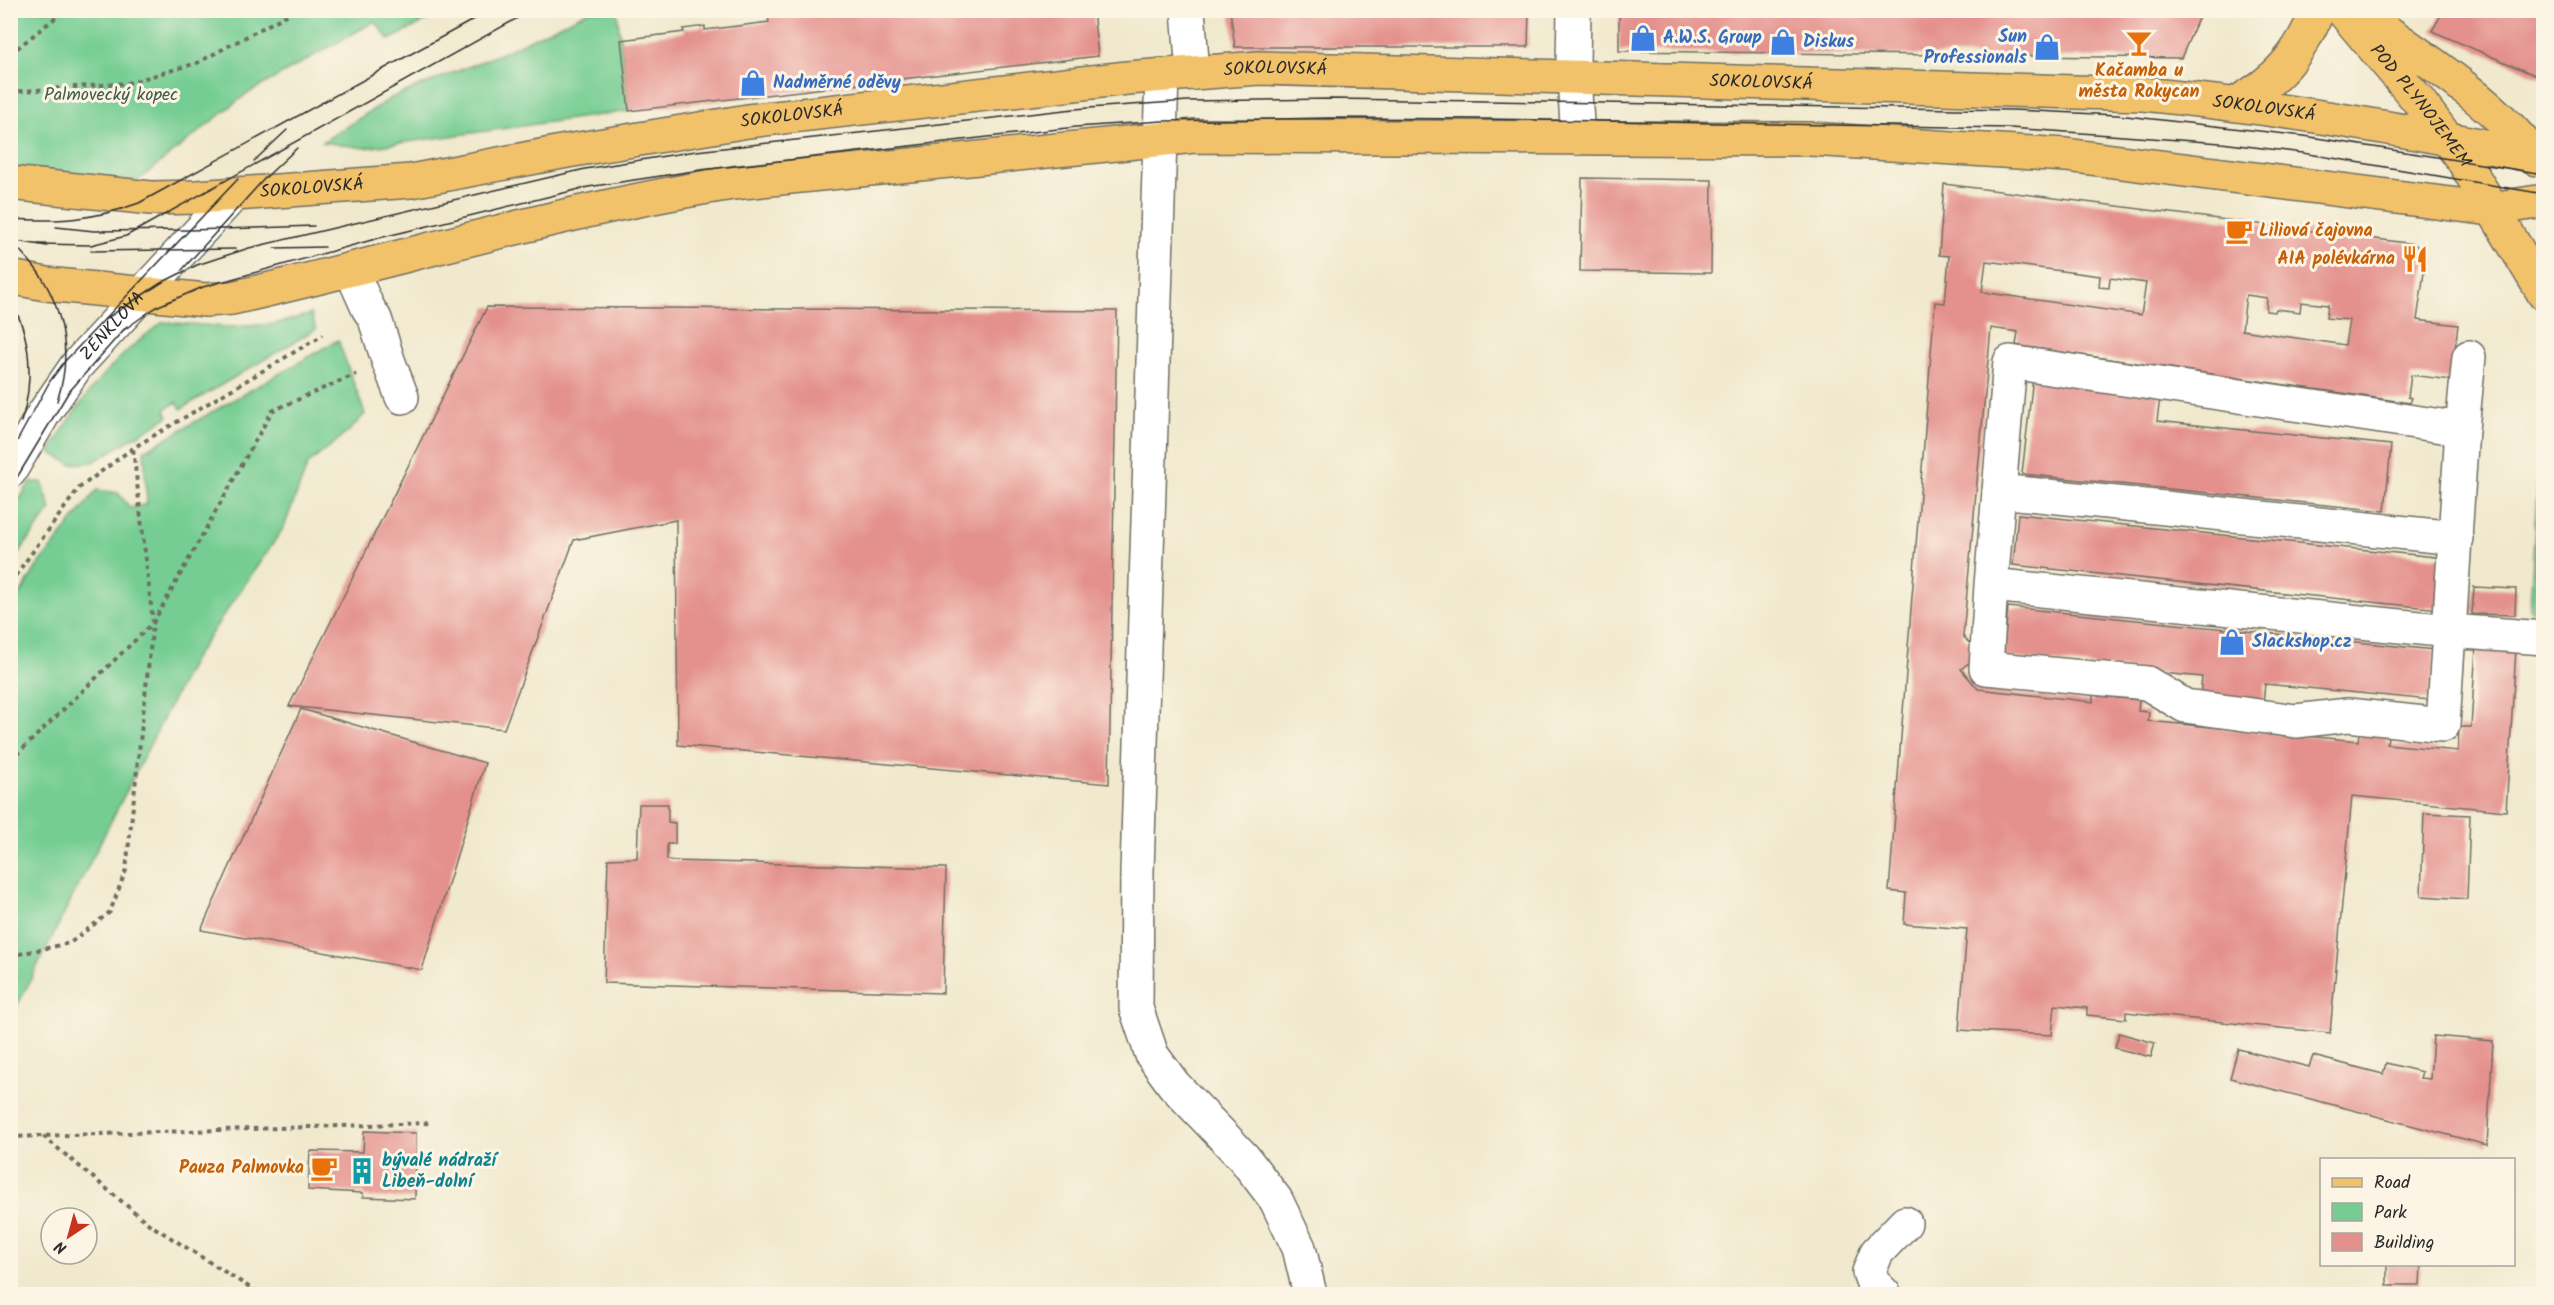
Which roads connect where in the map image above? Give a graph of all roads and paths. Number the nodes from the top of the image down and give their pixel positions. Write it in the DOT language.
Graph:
graph roads {
  1 [pos="65,10"];
  2 [pos="296,10"];
  3 [pos="1188,10"];
  4 [pos="1574,10"];
  5 [pos="2318,10"];
  6 [pos="2342,10"];
  7 [pos="2356,10"];
  8 [pos="10,54"];
  9 [pos="1574,70"];
  10 [pos="1178,74"];
  11 [pos="10,92"];
  12 [pos="2237,103"];
  13 [pos="2446,137"];
  14 [pos="1578,138"];
  15 [pos="1162,139"];
  16 [pos="2540,160"];
  17 [pos="10,183"];
  18 [pos="234,194"];
  19 [pos="2544,201"];
  20 [pos="2492,209"];
  21 [pos="351,270"];
  22 [pos="10,277"];
  23 [pos="144,293"];
  24 [pos="2544,294"];
  25 [pos="322,335"];
  26 [pos="2469,357"];
  27 [pos="388,360"];
  28 [pos="402,397"];
  29 [pos="2462,429"];
  30 [pos="133,448"];
  31 [pos="10,471"];
  32 [pos="1999,491"];
  33 [pos="2456,538"];
  34 [pos="10,583"];
  35 [pos="1991,585"];
  36 [pos="153,623"];
  37 [pos="2450,630"];
  38 [pos="2544,638"];
  39 [pos="10,761"];
  40 [pos="10,956"];
  41 [pos="429,1123"];
  42 [pos="43,1136"];
  43 [pos="12,1137"];
  44 [pos="10,1163"];
  45 [pos="1905,1223"];
  46 [pos="260,1294"];
  47 [pos="1310,1294"];
  48 [pos="1884,1294"];
  1 -- 8 [label="path"];
  2 -- 11 [label="path"];
  3 -- 10 [label="street"];
  4 -- 9 [label="street"];
  5 -- 12 [label="main road"];
  6 -- 13 [label="main road, POD PLYNOJEMEM"];
  7 -- 16 [label="main road, POD PLYNOJEMEM"];
  9 -- 10 [label="main road, SOKOLOVSKÁ"];
  9 -- 12 [label="main road, SOKOLOVSKÁ"];
  9 -- 14 [label="street"];
  10 -- 15 [label="street"];
  10 -- 18 [label="main road, SOKOLOVSKÁ"];
  12 -- 13 [label="main road, SOKOLOVSKÁ"];
  13 -- 16 [label="main road, SOKOLOVSKÁ"];
  13 -- 20 [label="main road, POD PLYNOJEMEM"];
  14 -- 15 [label="main road"];
  14 -- 20 [label="main road"];
  15 -- 21 [label="main road"];
  15 -- 47 [label="street"];
  17 -- 18 [label="main road, SOKOLOVSKÁ"];
  18 -- 23 [label="street, ZENKLOVA"];
  19 -- 20 [label="main road"];
  20 -- 24 [label="main road, POD PLYNOJEMEM"];
  21 -- 23 [label="main road"];
  21 -- 27 [label="street"];
  22 -- 23 [label="main road"];
  23 -- 31 [label="street, ZENKLOVA"];
  25 -- 30 [label="path"];
  26 -- 29 [label="street"];
  27 -- 28 [label="street"];
  27 -- 36 [label="path"];
  29 -- 32 [label="street"];
  29 -- 33 [label="street"];
  30 -- 34 [label="path"];
  30 -- 36 [label="path"];
  32 -- 33 [label="street"];
  32 -- 35 [label="street"];
  33 -- 37 [label="street"];
  35 -- 37 [label="street"];
  35 -- 37 [label="street"];
  36 -- 39 [label="path"];
  36 -- 40 [label="path"];
  37 -- 38 [label="street"];
  41 -- 42 [label="path"];
  42 -- 43 [label="path"];
  42 -- 46 [label="path"];
  43 -- 44 [label="path"];
  45 -- 48 [label="street"];
}
